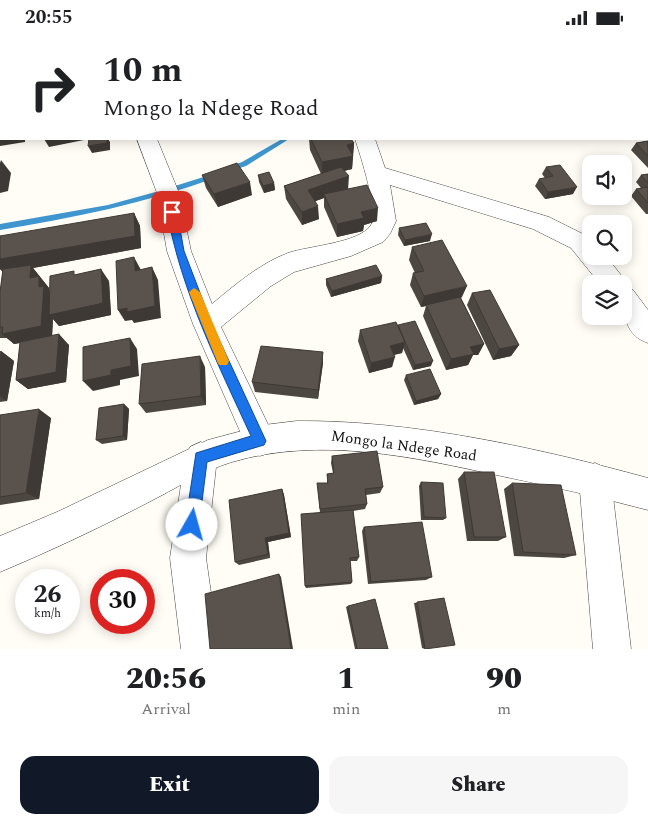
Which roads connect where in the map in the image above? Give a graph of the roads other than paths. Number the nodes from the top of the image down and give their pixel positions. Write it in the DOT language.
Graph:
graph roads {
  1 [pos="147,140"];
  2 [pos="364,140"];
  3 [pos="377,173"];
  4 [pos="582,245"];
  5 [pos="599,265"];
  6 [pos="608,275"];
  7 [pos="632,309"];
  8 [pos="206,324"];
  9 [pos="648,332"];
  10 [pos="260,441"];
  11 [pos="201,458"];
  12 [pos="595,479"];
  13 [pos="648,494"];
  14 [pos="0,554"];
  15 [pos="200,649"];
  16 [pos="612,649"];
  1 -- 8 [label="street"];
  2 -- 3 [label="street"];
  3 -- 4 [label="street"];
  3 -- 8 [label="street"];
  5 -- 6 [label="street"];
  7 -- 9 [label="street"];
  8 -- 10 [label="street"];
  10 -- 11 [label="street, Mongo la Ndege Road"];
  10 -- 12 [label="street, Mongo la Ndege Road"];
  11 -- 14 [label="street, Mongo la Ndege Road"];
  11 -- 15 [label="street"];
  12 -- 13 [label="street, Mongo la Ndege Road"];
  12 -- 16 [label="street"];
}
